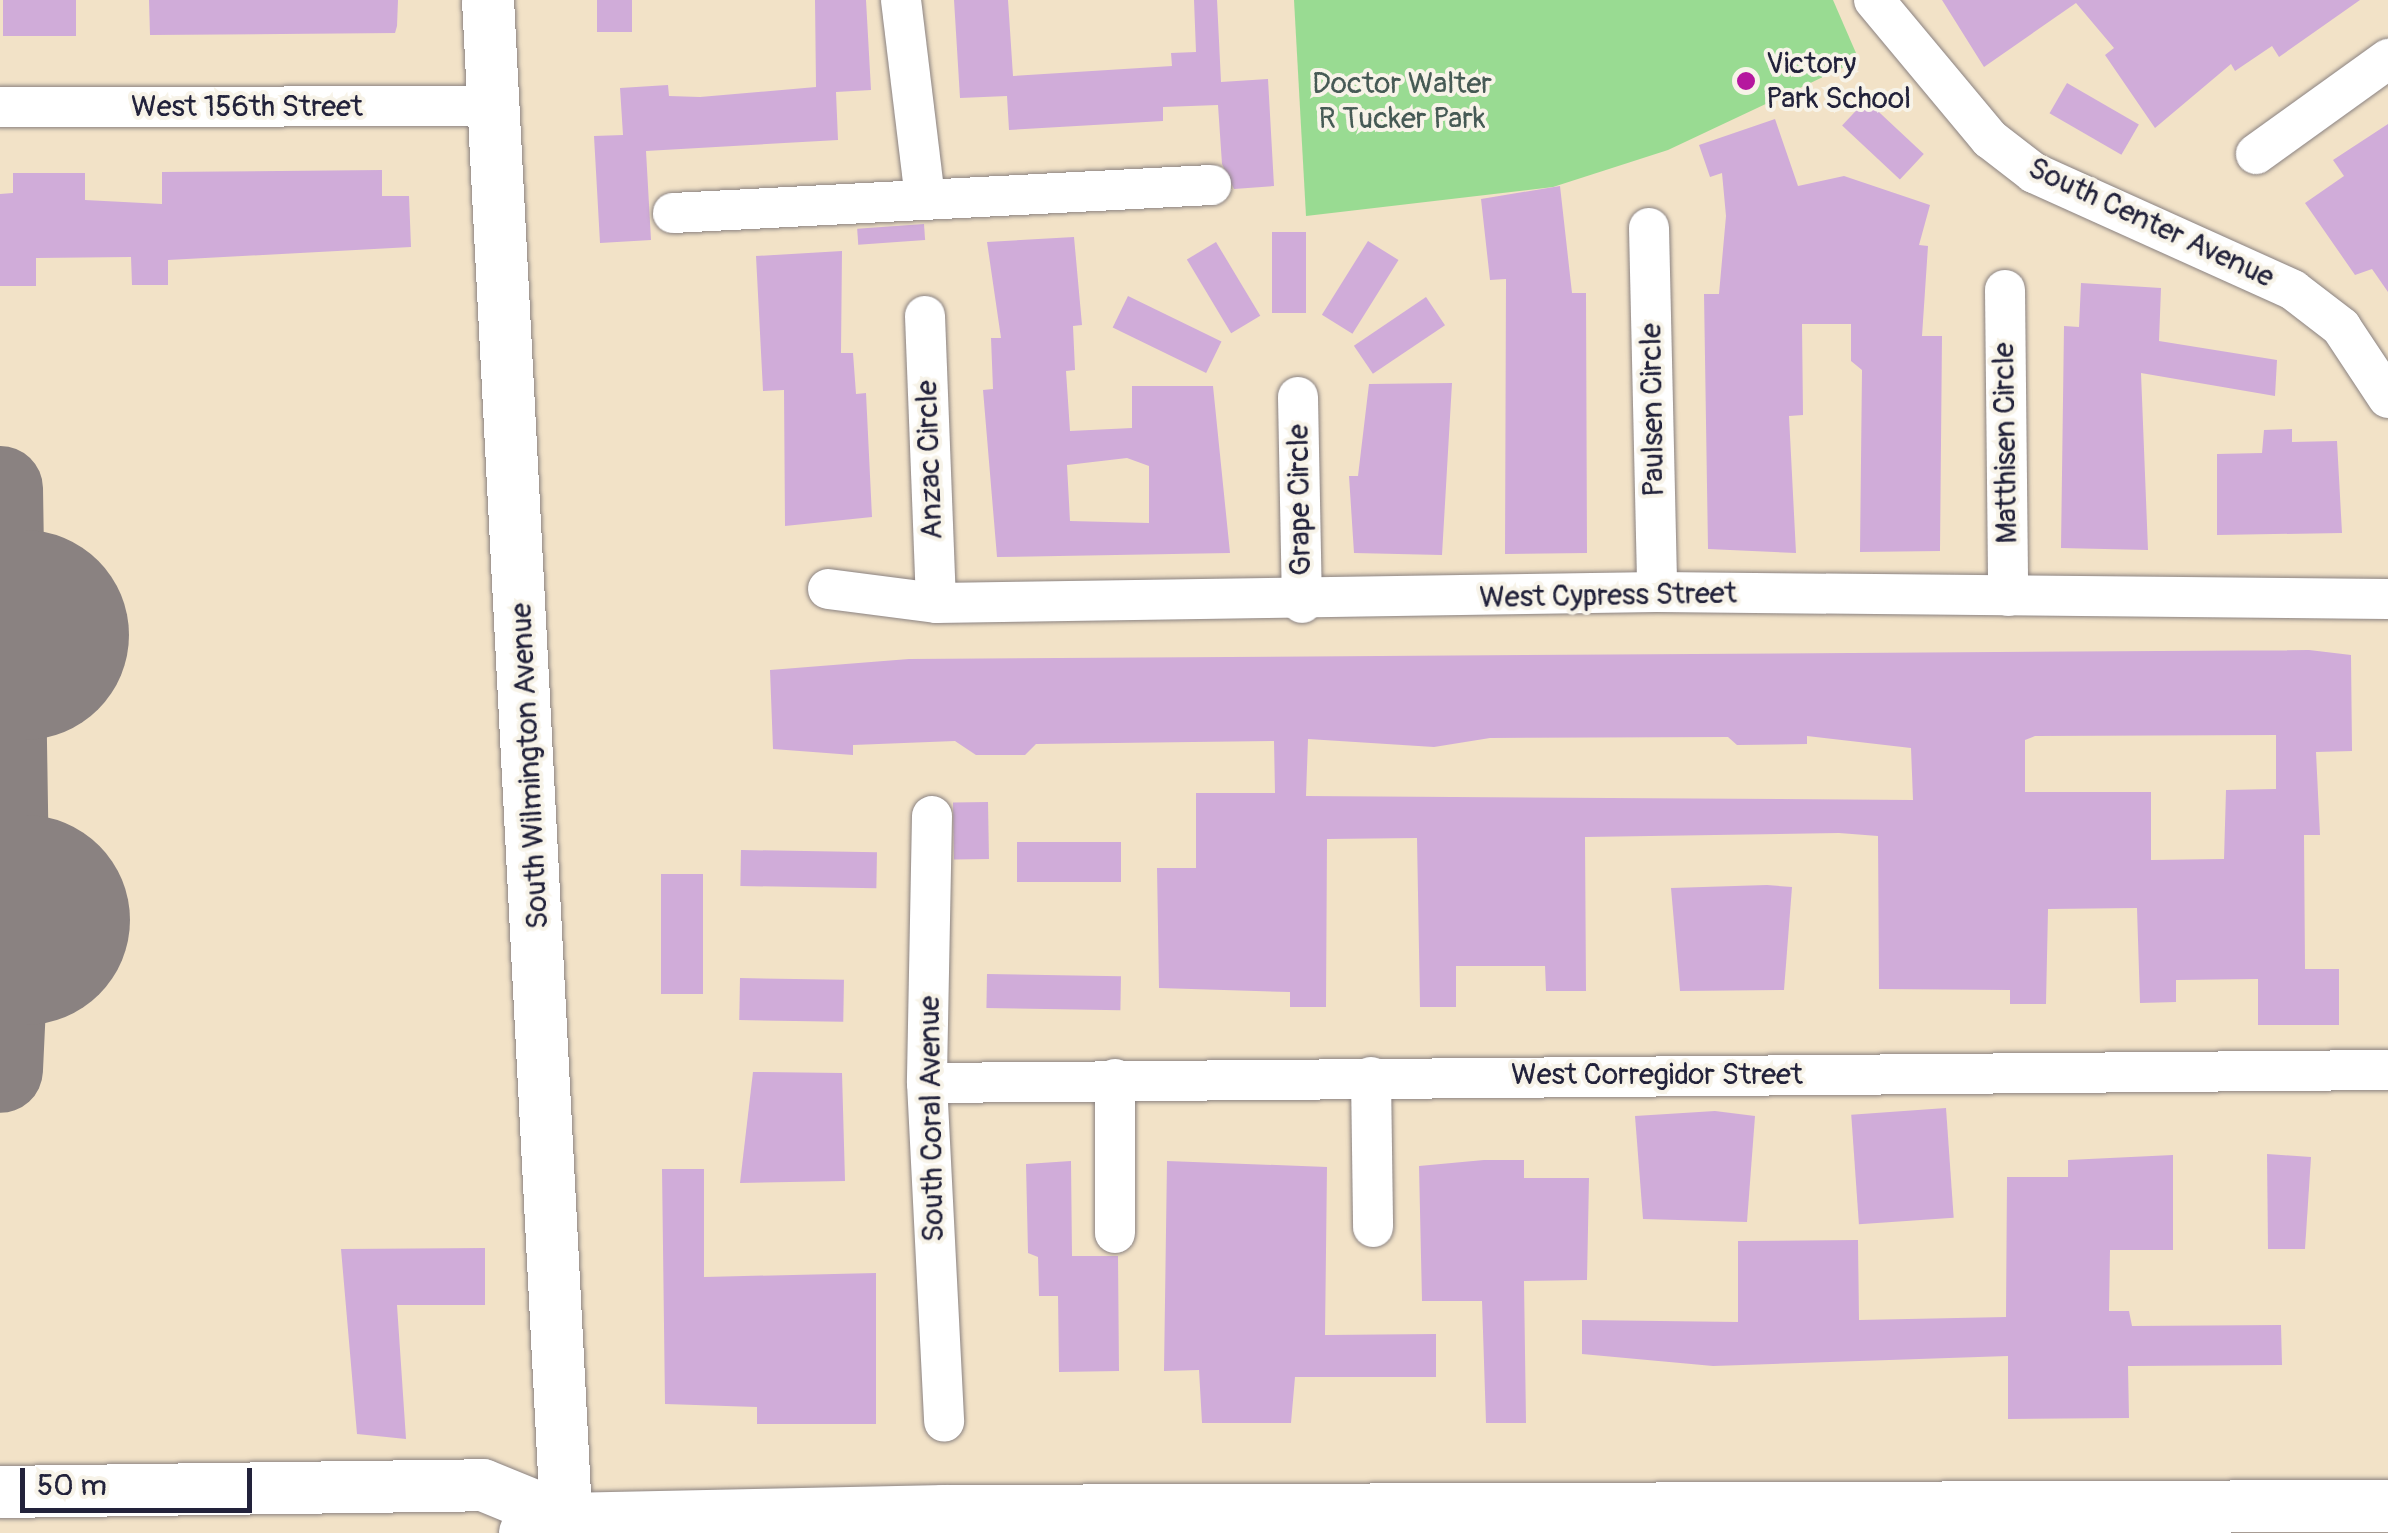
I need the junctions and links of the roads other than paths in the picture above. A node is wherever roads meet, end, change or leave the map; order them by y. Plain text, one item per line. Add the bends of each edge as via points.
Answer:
1 (488, 0) edge
2 (901, 0) edge
3 (1874, 0) edge
4 (2388, 59) edge
5 (494, 106) junction
6 (0, 107) edge
7 (2256, 154) dead end
8 (1211, 186) dead end
9 (924, 198) junction
10 (673, 213) dead end
11 (1650, 228) dead end
12 (2004, 290) dead end
13 (924, 316) dead end
14 (1298, 397) dead end
15 (2388, 398) edge
16 (828, 588) dead end
17 (1657, 592) junction
18 (2008, 596) junction
19 (2388, 599) edge
20 (936, 603) junction
21 (1302, 603) junction
22 (932, 816) dead end
23 (2388, 1070) edge
24 (1370, 1077) junction
25 (1115, 1079) junction
26 (927, 1083) junction
27 (1373, 1227) dead end
28 (1115, 1234) dead end
29 (944, 1422) dead end
30 (0, 1492) edge
31 (2388, 1506) edge
32 (553, 1528) edge

1 - 5 main road, South Wilmington Avenue
2 - 9 street
3 - 15 street, South Center Avenue via 1990,140 2034,172 2293,290 2341,327
4 - 7 street
5 - 6 street, West 156th Street
5 - 32 main road, South Wilmington Avenue
8 - 9 street
9 - 10 street
11 - 17 street, Paulsen Circle
12 - 18 street, Matthisen Circle
13 - 20 street, Anzac Circle
14 - 21 street, Grape Circle
16 - 20 street, West Cypress Street
17 - 18 street, West Cypress Street
17 - 21 street, West Cypress Street
18 - 19 street, West Cypress Street
20 - 21 street, West Cypress Street
22 - 26 street, South Coral Avenue
23 - 24 street, West Corregidor Street
24 - 25 street, West Corregidor Street
24 - 27 street
25 - 26 street, West Corregidor Street
25 - 28 street
26 - 29 street, South Coral Avenue
30 - 32 main road via 483,1484
31 - 32 main road

